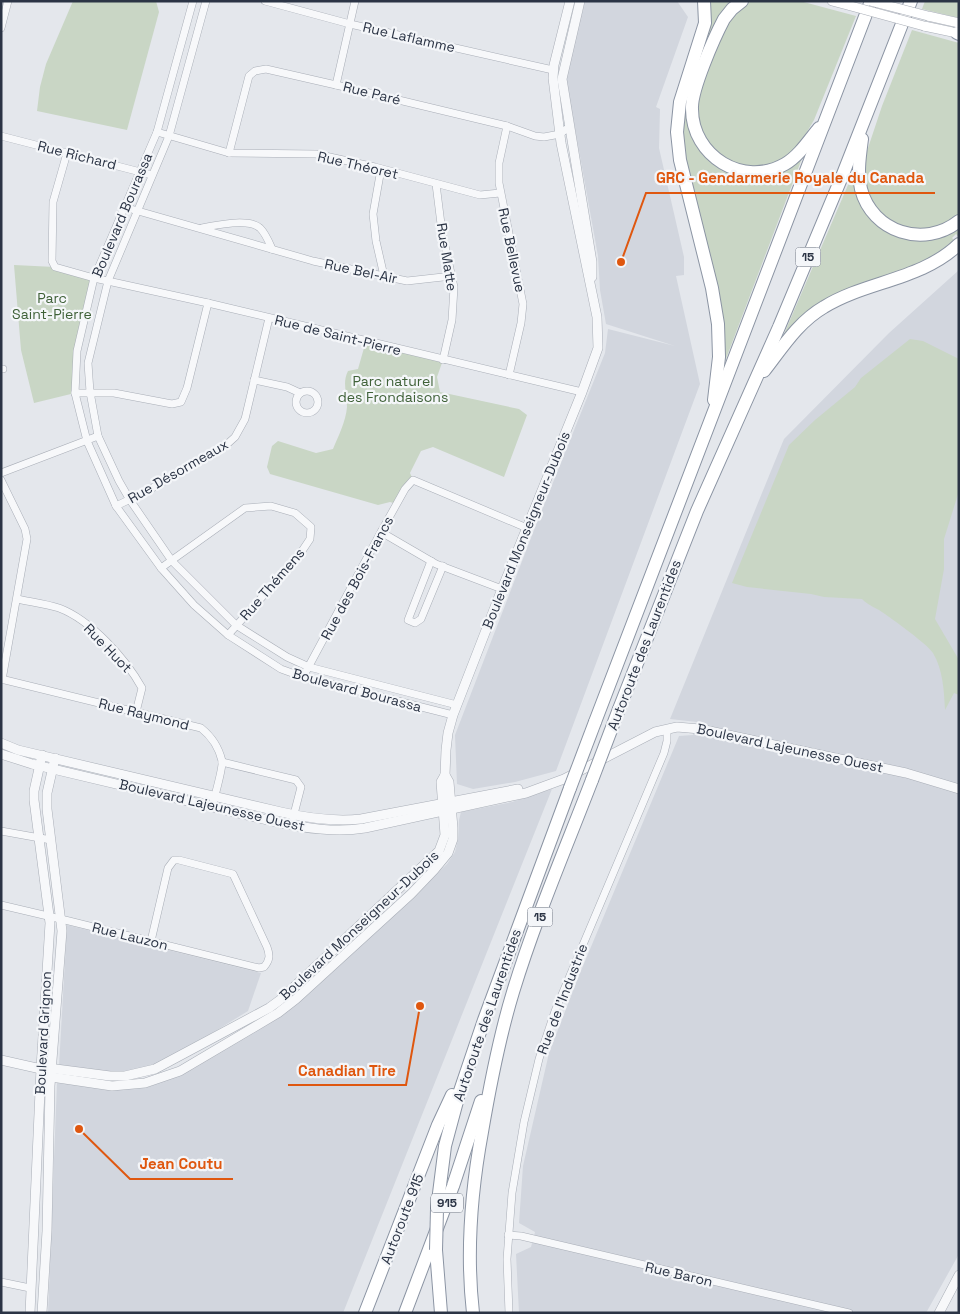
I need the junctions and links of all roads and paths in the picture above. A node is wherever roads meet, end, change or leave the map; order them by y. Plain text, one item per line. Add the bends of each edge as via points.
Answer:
1 (8, 1) edge
2 (192, 1) edge
3 (206, 1) edge
4 (265, 1) edge
5 (355, 1) edge
6 (570, 1) edge
7 (704, 1) edge
8 (742, 1) edge
9 (832, 1) edge
10 (871, 1) edge
11 (911, 1) edge
12 (580, 2) edge
13 (3, 17) edge
14 (350, 24) junction
15 (1, 28) edge
16 (958, 31) edge
17 (553, 70) junction
18 (336, 84) junction
19 (168, 93) junction
20 (180, 96) junction
21 (826, 120) junction
22 (863, 124) junction
23 (507, 126) junction
24 (569, 127) junction
25 (157, 132) junction
26 (560, 134) junction
27 (1, 136) edge
28 (169, 136) junction
29 (67, 153) junction
30 (229, 153) junction
31 (381, 169) junction
32 (140, 172) junction
33 (152, 175) junction
34 (436, 184) junction
35 (500, 192) junction
36 (124, 207) junction
37 (137, 210) junction
38 (959, 221) edge
39 (199, 228) junction
40 (959, 244) edge
41 (272, 249) junction
42 (384, 276) junction
43 (452, 276) junction
44 (94, 278) junction
45 (108, 281) junction
46 (592, 285) junction
47 (208, 303) junction
48 (269, 318) junction
49 (80, 339) junction
50 (92, 341) junction
51 (443, 360) junction
52 (509, 374) junction
53 (254, 380) junction
54 (750, 389) junction
55 (75, 392) junction
56 (90, 392) junction
57 (582, 392) junction
58 (300, 393) dead end
59 (711, 420) junction
60 (98, 436) junction
61 (87, 441) junction
62 (1, 473) edge
63 (1, 480) edge
64 (130, 500) junction
65 (116, 506) junction
66 (527, 528) junction
67 (381, 532) junction
68 (172, 560) junction
69 (432, 562) junction
70 (443, 566) junction
71 (161, 568) junction
72 (502, 589) junction
73 (17, 599) junction
74 (236, 625) junction
75 (228, 635) junction
76 (309, 667) junction
77 (304, 677) junction
78 (2, 680) edge
79 (457, 705) junction
80 (136, 712) junction
81 (453, 715) junction
82 (667, 729) junction
83 (1, 743) edge
84 (1, 754) edge
85 (42, 755) junction
86 (55, 758) junction
87 (222, 762) junction
88 (40, 766) junction
89 (52, 769) junction
90 (959, 789) edge
91 (214, 796) junction
92 (447, 806) junction
93 (212, 807) junction
94 (294, 815) junction
95 (291, 825) junction
96 (1, 831) edge
97 (38, 838) junction
98 (51, 840) junction
99 (1, 906) edge
100 (49, 916) junction
101 (62, 919) junction
102 (151, 941) junction
103 (472, 1055) junction
104 (496, 1056) junction
105 (1, 1060) edge
106 (41, 1069) junction
107 (52, 1072) junction
108 (508, 1235) junction
109 (959, 1275) edge
110 (1, 1282) edge
111 (30, 1288) junction
112 (30, 1313) edge
113 (42, 1313) edge
114 (365, 1313) edge
115 (405, 1313) edge
116 (441, 1313) edge
117 (473, 1313) edge
118 (509, 1313) edge
119 (849, 1313) edge
120 (939, 1313) edge

1 - 13 street
2 - 19 street, Boulevard Bourassa
3 - 20 street, Boulevard Bourassa
4 - 14 street, Rue Laflamme
5 - 14 street
6 - 12 street
6 - 17 street, Boulevard Monseigneur-Dubois
7 - 59 highway via 705,23 680,102 677,132 680,160 719,329
8 - 21 highway via 724,19 692,99 693,122 703,146 730,168 764,172 792,159
9 - 16 main road, bridge via 924,26
10 - 16 main road, bridge via 928,16
10 - 21 highway, Autoroute des Laurentides / 15
11 - 22 highway, Autoroute des Laurentides / 15
12 - 24 street, Boulevard Monseigneur-Dubois via 562,74
13 - 15 street
14 - 17 street, Rue Laflamme
14 - 18 street
17 - 26 street, Boulevard Monseigneur-Dubois
18 - 23 street, Rue Paré
18 - 30 street, Rue Paré via 266,70 256,71 249,76
19 - 20 street
19 - 25 street, Boulevard Bourassa
20 - 28 street, Boulevard Bourassa
21 - 59 highway, Autoroute des Laurentides / 15
22 - 38 highway via 860,184 875,215 891,228 910,235 936,233
22 - 54 highway, Autoroute des Laurentides / 15
23 - 26 street, Rue Paré via 544,137
23 - 35 street, Rue Bellevue via 498,163
24 - 26 street
24 - 46 street, Boulevard Monseigneur-Dubois via 592,262
25 - 28 street, Rue Théoret
25 - 32 street, Boulevard Bourassa
26 - 46 street, Boulevard Monseigneur-Dubois
27 - 29 street, Rue Richard
28 - 30 street, Rue Théoret
28 - 33 street, Boulevard Bourassa
29 - 32 street, Rue Richard
29 - 44 street, Rue de Saint-Pierre via 53,202 52,261 56,267
30 - 31 street, Rue Théoret via 316,154
31 - 34 street, Rue Théoret
31 - 42 street via 373,214
32 - 33 street, Rue Richard
32 - 36 street, Boulevard Bourassa
33 - 37 street, Boulevard Bourassa
34 - 35 street, Rue Théoret via 480,195
34 - 43 street, Rue Matte
35 - 52 street, Rue Bellevue via 524,304
36 - 37 street, Rue Bel-Air
36 - 44 street, Boulevard Bourassa
37 - 39 street, Rue Bel-Air
37 - 45 street, Boulevard Bourassa
39 - 41 street, Rue Bel-Air
39 - 41 street, Rue Bel-Air via 251,224 260,228
40 - 54 highway via 927,266 850,294 820,309 794,332
41 - 42 street, Rue Bel-Air
42 - 43 street, Rue Bel-Air via 407,281
43 - 51 street, Rue Matte via 452,320
44 - 45 street, Rue de Saint-Pierre
44 - 49 street, Boulevard Bourassa
45 - 47 street, Rue de Saint-Pierre
45 - 50 street, Boulevard Bourassa
46 - 57 street, Boulevard Monseigneur-Dubois via 598,340 596,356
47 - 48 street, Rue de Saint-Pierre
47 - 56 street via 181,402 172,404
48 - 51 street, Rue de Saint-Pierre
48 - 53 street, Rue Désormeaux
49 - 50 street
49 - 55 street, Boulevard Bourassa
50 - 56 street, Boulevard Bourassa via 88,363
51 - 52 street, Rue de Saint-Pierre
52 - 57 street, Rue de Saint-Pierre
53 - 58 street
53 - 64 street, Rue Désormeaux via 245,419 235,437 225,446
54 - 104 highway, Autoroute des Laurentides / 15, bridge via 685,540 619,709 526,954
55 - 56 street
55 - 61 street, Boulevard Bourassa
56 - 60 street, Boulevard Bourassa
57 - 66 street, Boulevard Monseigneur-Dubois
59 - 103 highway, Autoroute des Laurentides / 15, bridge via 594,722
60 - 61 street
60 - 64 street, Boulevard Bourassa
61 - 62 street
61 - 65 street, Boulevard Bourassa
63 - 73 street via 27,539
64 - 65 street, Rue Désormeaux
64 - 68 street, Boulevard Bourassa
65 - 71 street, Boulevard Bourassa
66 - 67 street, Rue des Bois-Francs via 412,480
66 - 72 street, Boulevard Monseigneur-Dubois
67 - 69 street
67 - 76 street, Rue des Bois-Francs
68 - 71 street, Rue Thémens
68 - 74 street, Boulevard Bourassa
68 - 74 street, Rue Thémens via 245,508 271,506 295,513 312,527 310,539 298,557
69 - 70 street
69 - 70 street via 408,620 415,623 421,619
70 - 72 street
71 - 75 street, Boulevard Bourassa via 194,605
72 - 79 street, Boulevard Monseigneur-Dubois
73 - 78 street
73 - 80 street, Rue Huot via 59,608 84,622 117,653 142,688
74 - 75 street, Rue Thémens
74 - 76 street, Boulevard Bourassa via 286,658
75 - 77 street, Boulevard Bourassa via 281,669
76 - 77 street, Rue des Bois-Francs
76 - 79 street, Boulevard Bourassa
77 - 81 street, Boulevard Bourassa
78 - 80 street, Rue Raymond
79 - 81 street, Boulevard Monseigneur-Dubois
80 - 87 street, Rue Raymond via 202,728 209,734
81 - 92 street, Boulevard Monseigneur-Dubois via 448,733 446,775 441,782
82 - 90 street, Boulevard Lajeunesse Ouest via 700,729 906,773
82 - 92 street, Boulevard Lajeunesse Ouest via 564,779 541,787
82 - 108 street, Rue de l'Industrie via 664,753 545,1036 520,1145
83 - 85 street, Boulevard Lajeunesse Ouest
84 - 88 street, Boulevard Lajeunesse Ouest
85 - 86 street, Boulevard Lajeunesse Ouest
85 - 88 street, Boulevard Grignon
86 - 89 street, Boulevard Grignon
86 - 91 street, Boulevard Lajeunesse Ouest
87 - 91 street
87 - 94 street via 296,780 301,787
88 - 89 street, Boulevard Lajeunesse Ouest
88 - 97 street, Boulevard Grignon via 34,800
89 - 93 street, Boulevard Lajeunesse Ouest
89 - 98 street, Boulevard Grignon via 47,801
91 - 93 street
91 - 94 street, Boulevard Lajeunesse Ouest
92 - 94 street, Boulevard Lajeunesse Ouest via 349,820
92 - 95 street, Boulevard Lajeunesse Ouest via 354,830
92 - 107 street, Boulevard Monseigneur-Dubois via 443,844 433,858 269,1008 155,1069 126,1076
93 - 95 street, Boulevard Lajeunesse Ouest
94 - 95 street
96 - 97 street
97 - 98 street
97 - 100 street, Boulevard Grignon
98 - 101 street, Boulevard Grignon
99 - 100 street, Rue Lauzon
100 - 101 street, Rue Lauzon
100 - 106 street, Boulevard Grignon
101 - 102 street, Rue Lauzon
101 - 107 street, Boulevard Grignon
102 - 102 street, Rue Lauzon via 168,868 174,860 233,874 270,954 267,964 259,968
103 - 114 highway, Autoroute 915 / 915 via 438,1125
103 - 116 highway, Autoroute des Laurentides / 15, bridge via 449,1126 442,1164 436,1250
104 - 115 highway, 915 via 453,1186
104 - 117 highway, Autoroute des Laurentides / 15 via 477,1158 471,1214
105 - 106 street, Boulevard Monseigneur-Dubois
106 - 107 street, Boulevard Monseigneur-Dubois
106 - 111 street, Boulevard Grignon
107 - 113 street, Boulevard Grignon
108 - 118 street, Rue de l'Industrie
108 - 119 street, Rue Baron
109 - 120 street
110 - 111 street
111 - 112 street, Boulevard Grignon

